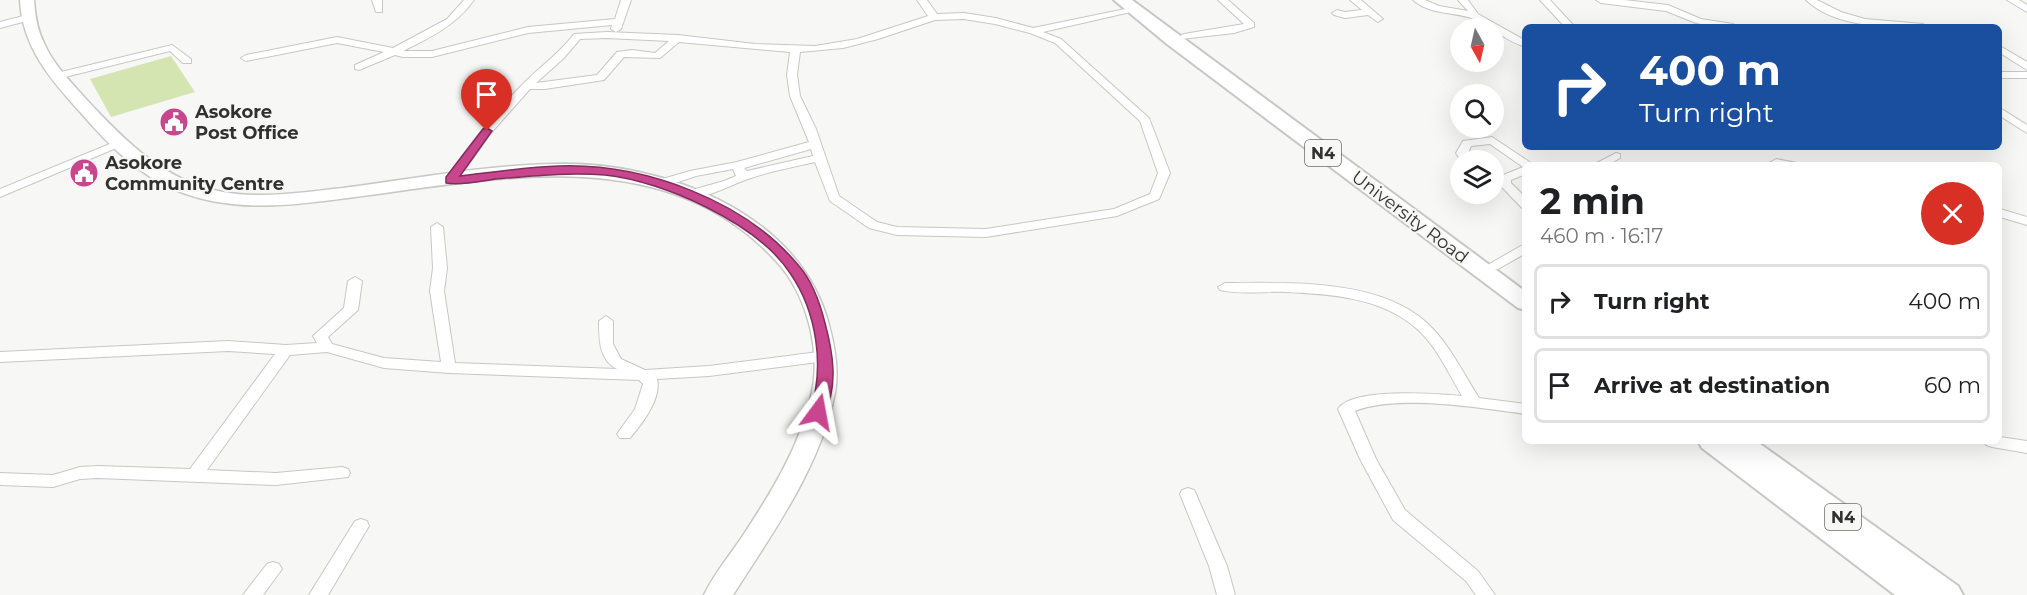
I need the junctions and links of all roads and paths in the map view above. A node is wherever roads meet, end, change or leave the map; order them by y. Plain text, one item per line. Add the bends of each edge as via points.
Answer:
1 (464, 0) edge
2 (626, 0) edge
3 (922, 0) edge
4 (1223, 0) edge
5 (1355, 0) edge
6 (1418, 0) edge
7 (1463, 0) edge
8 (1545, 0) edge
9 (1601, 0) edge
10 (1682, 0) edge
11 (1811, 0) edge
12 (2012, 0) edge
13 (1130, 3) edge
14 (1668, 8) junction
15 (27, 9) edge
16 (2027, 9) edge
17 (1337, 13) dead end
18 (1473, 15) junction
19 (934, 17) junction
20 (618, 22) junction
21 (582, 23) junction
22 (1567, 24) edge
23 (1716, 24) edge
24 (1888, 24) edge
25 (0, 25) edge
26 (1033, 31) junction
27 (615, 33) junction
28 (577, 36) junction
29 (1184, 37) junction
30 (678, 38) junction
31 (1522, 43) edge
32 (796, 48) junction
33 (394, 51) junction
34 (2002, 51) edge
35 (246, 58) dead end
36 (187, 61) dead end
37 (1209, 63) junction
38 (359, 67) dead end
39 (2027, 67) edge
40 (2002, 75) edge
41 (2027, 75) edge
42 (57, 76) junction
43 (527, 86) junction
44 (2002, 112) edge
45 (2027, 130) edge
46 (117, 144) junction
47 (814, 144) junction
48 (1464, 150) edge
49 (1616, 156) dead end
50 (819, 158) junction
51 (1524, 162) edge
52 (1605, 162) edge
53 (738, 165) junction
54 (712, 170) junction
55 (1522, 172) edge
56 (747, 175) junction
57 (451, 180) junction
58 (728, 184) junction
59 (1504, 189) edge
60 (678, 190) junction
61 (0, 193) edge
62 (1513, 195) junction
63 (1522, 202) edge
64 (708, 204) junction
65 (2002, 214) edge
66 (2027, 221) edge
67 (437, 227) dead end
68 (1522, 249) edge
69 (1493, 266) junction
70 (355, 281) dead end
71 (1522, 284) edge
72 (1226, 287) dead end
73 (1522, 300) edge
74 (606, 321) dead end
75 (327, 346) junction
76 (286, 350) junction
77 (826, 356) junction
78 (0, 357) edge
79 (449, 368) junction
80 (643, 375) junction
81 (1473, 401) junction
82 (1522, 409) edge
83 (626, 434) dead end
84 (2002, 443) edge
85 (1715, 444) edge
86 (1741, 444) edge
87 (2027, 447) edge
88 (342, 473) dead end
89 (195, 475) junction
90 (0, 479) edge
91 (1188, 494) dead end
92 (361, 526) dead end
93 (273, 569) dead end
94 (252, 595) edge
95 (318, 595) edge
96 (718, 595) edge
97 (1226, 595) edge
98 (1486, 595) edge
99 (1917, 595) edge
100 (1948, 595) edge

1 - 33 street via 465,9 454,18
2 - 20 street
3 - 19 street
4 - 29 street via 1251,24
5 - 17 street via 1374,16
6 - 18 street via 1446,12
7 - 18 street
8 - 22 street
9 - 14 street
10 - 14 street
11 - 24 street via 1839,16
12 - 16 street
13 - 26 street
13 - 29 highway, University Road / N4
13 - 37 highway, University Road / N4
14 - 23 street
15 - 25 street
15 - 42 main road via 35,47
18 - 31 street
19 - 26 street via 964,16
19 - 32 street via 833,47
20 - 21 street
20 - 27 street
21 - 28 street
21 - 33 street via 528,30 432,54
26 - 50 street via 1058,41 1145,120 1164,173 1155,196 1117,212 986,233 897,231 873,225 834,198
27 - 28 street
27 - 30 street
28 - 43 street via 568,50
29 - 37 highway, University Road / N4
30 - 32 street
30 - 43 street via 663,56 656,58 621,54 600,78
32 - 47 street via 792,75 795,96
33 - 35 street via 337,40
33 - 38 street
34 - 39 street
36 - 42 street via 169,48
37 - 69 highway, University Road / N4 via 1426,213
37 - 73 highway, University Road / N4
40 - 41 street
42 - 46 main road
43 - 57 street via 473,146
44 - 45 street
46 - 57 main road via 160,178 203,193 242,200 305,198
46 - 61 street
47 - 50 street
47 - 53 street
48 - 51 street via 1467,143 1492,140
49 - 52 street
50 - 56 street
53 - 54 street
53 - 56 street via 740,173
54 - 58 street via 714,178
54 - 60 street
54 - 60 street via 694,173
55 - 62 street via 1505,178
56 - 58 street
57 - 60 main road via 582,170
58 - 60 street
58 - 64 street
59 - 62 street
60 - 64 main road
62 - 63 street
64 - 77 main road via 737,219 795,268 812,298
65 - 66 street
67 - 79 street via 437,291
68 - 69 street
69 - 71 highway, University Road / N4
70 - 75 street via 351,310 320,336
72 - 81 street via 1344,292 1402,310 1423,327
74 - 80 street via 606,344 615,362
75 - 76 street
75 - 79 street via 384,363
76 - 78 street via 228,346
76 - 89 street
77 - 80 street
77 - 96 main road via 824,394 806,447
79 - 80 street
80 - 83 street via 651,382 650,392
81 - 82 street
81 - 98 street via 1363,401 1346,409 1399,515 1472,576
84 - 87 street
85 - 99 highway, N4
86 - 100 highway, N4
88 - 89 street via 276,479
89 - 90 street via 98,472 53,481
91 - 97 street
92 - 95 street
93 - 94 street

